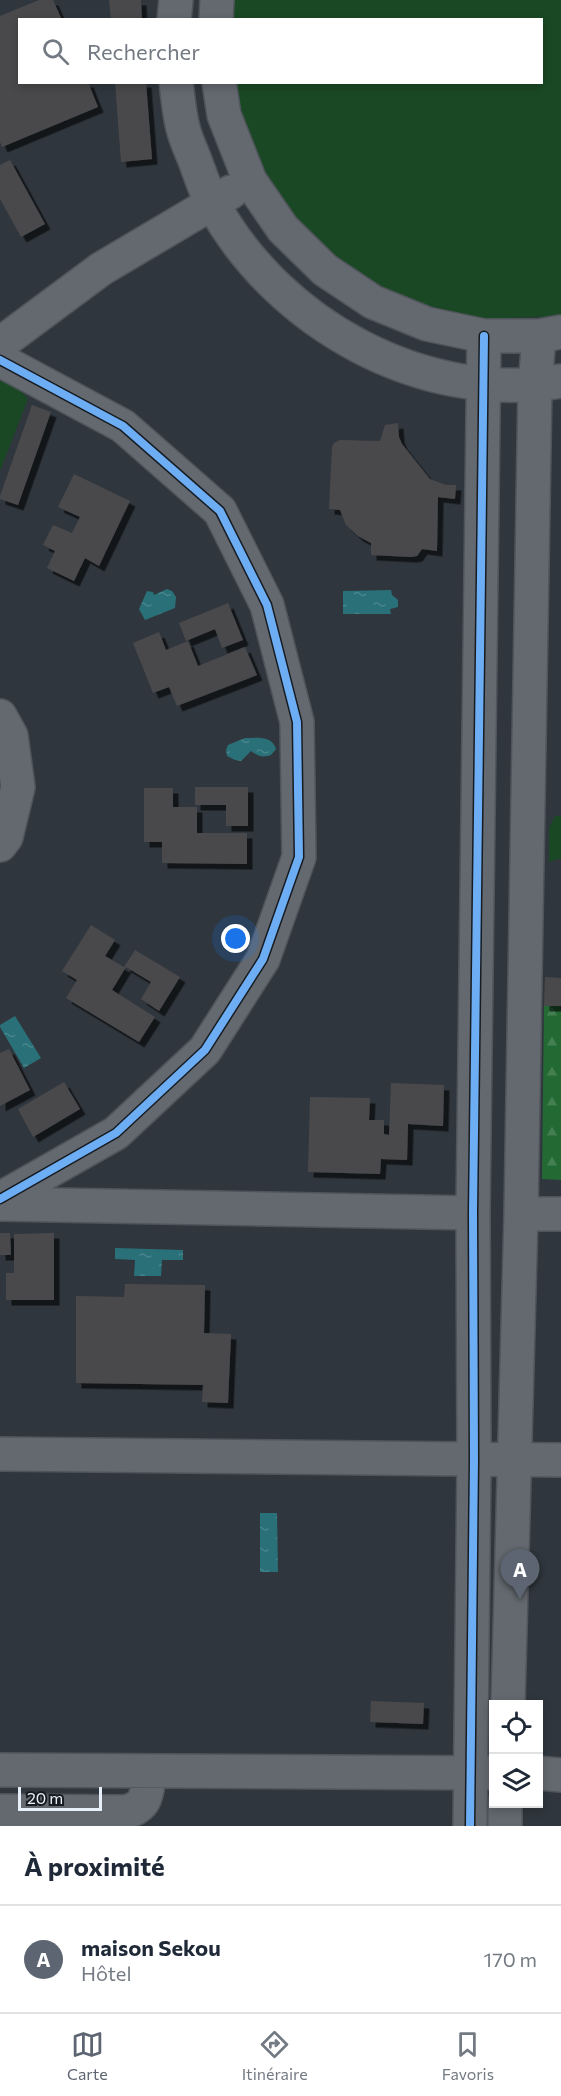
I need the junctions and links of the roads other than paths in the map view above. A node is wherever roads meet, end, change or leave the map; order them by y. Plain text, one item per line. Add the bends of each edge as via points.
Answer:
1 (176, 0) edge
2 (217, 0) edge
3 (174, 18) edge
4 (216, 18) edge
5 (176, 84) edge
6 (219, 84) edge
7 (250, 181) junction
8 (212, 204) junction
9 (550, 334) edge
10 (484, 336) junction
11 (0, 344) edge
12 (0, 360) edge
13 (548, 384) edge
14 (484, 385) junction
15 (0, 716) edge
16 (0, 845) edge
17 (0, 1199) edge
18 (0, 1204) edge
19 (473, 1213) junction
20 (521, 1214) junction
21 (561, 1214) edge
22 (0, 1454) edge
23 (515, 1459) junction
24 (474, 1460) junction
25 (561, 1460) edge
26 (508, 1700) edge
27 (0, 1770) edge
28 (150, 1771) junction
29 (482, 1772) edge
30 (543, 1773) edge
31 (561, 1775) edge
32 (505, 1808) edge
33 (0, 1812) edge
34 (470, 1826) edge
35 (505, 1826) edge

1 - 3 street
2 - 4 street
5 - 8 street via 183,129
6 - 7 street via 224,115
7 - 8 street
7 - 10 street via 283,229 325,270 373,302 427,324
8 - 11 street via 101,269
8 - 14 street via 250,260 298,308 355,345 418,371
9 - 10 street
9 - 13 street
10 - 14 street
12 - 17 street via 123,426 220,511 267,605 297,722 299,857 263,959 205,1050 116,1133
13 - 14 street
13 - 20 street
14 - 19 street
15 - 16 street via 11,736 18,787 6,837
18 - 19 street
19 - 24 street
20 - 21 street
20 - 23 street
22 - 24 street
23 - 24 street
23 - 25 street
23 - 26 street
24 - 29 street
27 - 28 street
28 - 29 street
28 - 33 street via 144,1801 139,1808 126,1812
29 - 34 street
30 - 31 street
32 - 35 street

